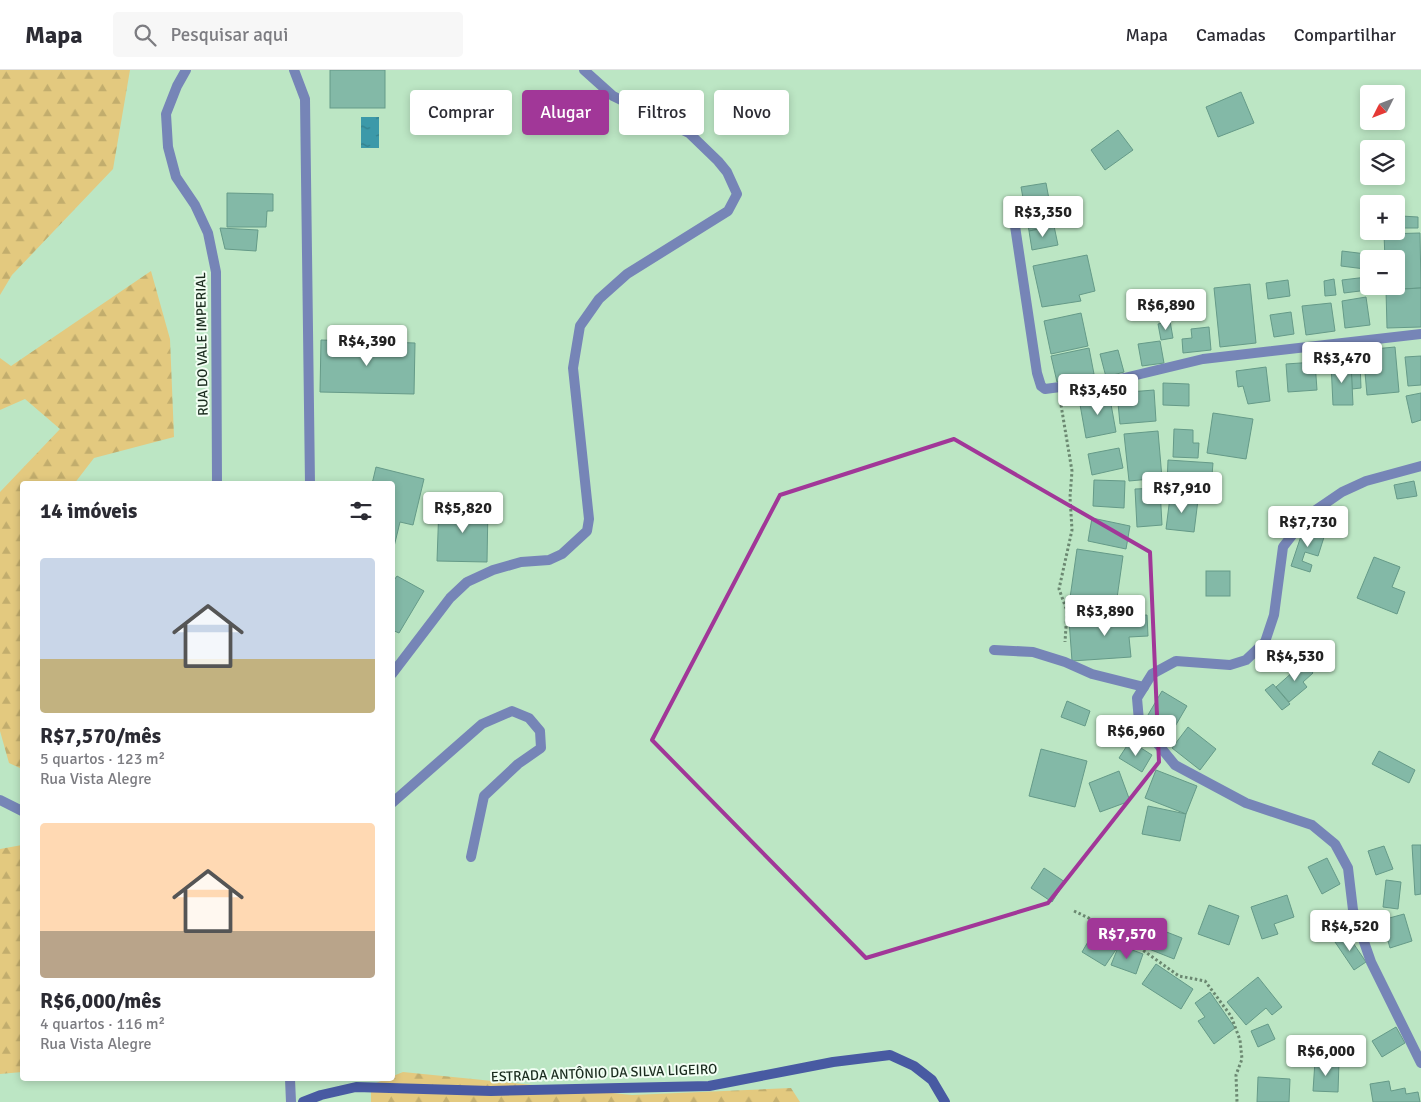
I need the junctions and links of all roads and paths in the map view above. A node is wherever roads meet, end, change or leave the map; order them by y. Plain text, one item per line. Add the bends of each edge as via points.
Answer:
1 (186, 70) edge
2 (294, 70) edge
3 (584, 70) edge
4 (1014, 226) dead end
5 (1421, 334) edge
6 (1062, 387) junction
7 (1421, 466) edge
8 (217, 481) edge
9 (310, 481) edge
10 (994, 650) dead end
11 (1065, 662) junction
12 (395, 670) edge
13 (1144, 687) junction
14 (0, 800) edge
15 (395, 800) edge
16 (20, 810) edge
17 (471, 857) dead end
18 (1074, 911) dead end
19 (1421, 1062) edge
20 (290, 1081) edge
21 (291, 1102) edge
22 (303, 1102) edge
23 (945, 1102) edge
24 (1237, 1102) edge

1 - 8 street, RUA DO VALE IMPERIAL via 166,114 168,147 176,177 196,204 208,233 216,272
2 - 9 street via 305,100
3 - 12 street via 613,96 689,133 727,172 737,194 735,201 728,211 627,274 599,299 580,326 573,368 589,519 587,531 572,547 549,560 521,562 467,582 450,598
4 - 6 street via 1039,380 1045,389
5 - 6 street via 1203,358 1120,380
6 - 11 path via 1061,409 1072,471 1072,530 1059,589 1068,611
7 - 13 street via 1366,481 1342,492 1307,516 1283,547 1274,615 1265,642 1246,660 1230,665 1176,660 1152,674
10 - 11 street via 1033,652
11 - 13 street via 1092,674
13 - 19 street via 1137,698 1139,721 1175,765 1246,803 1312,826 1334,844 1348,868 1353,910 1371,962
14 - 16 street
15 - 17 street via 482,724 512,711 529,718 540,730 541,748 518,764 484,796
18 - 24 path via 1116,931 1179,976 1205,981 1231,1016 1240,1040 1242,1059 1236,1075
20 - 21 street
22 - 23 street, ESTRADA ANTÔNIO DA SILVA LIGEIRO via 356,1087 490,1091 709,1086 833,1062 890,1055 914,1066 932,1080

